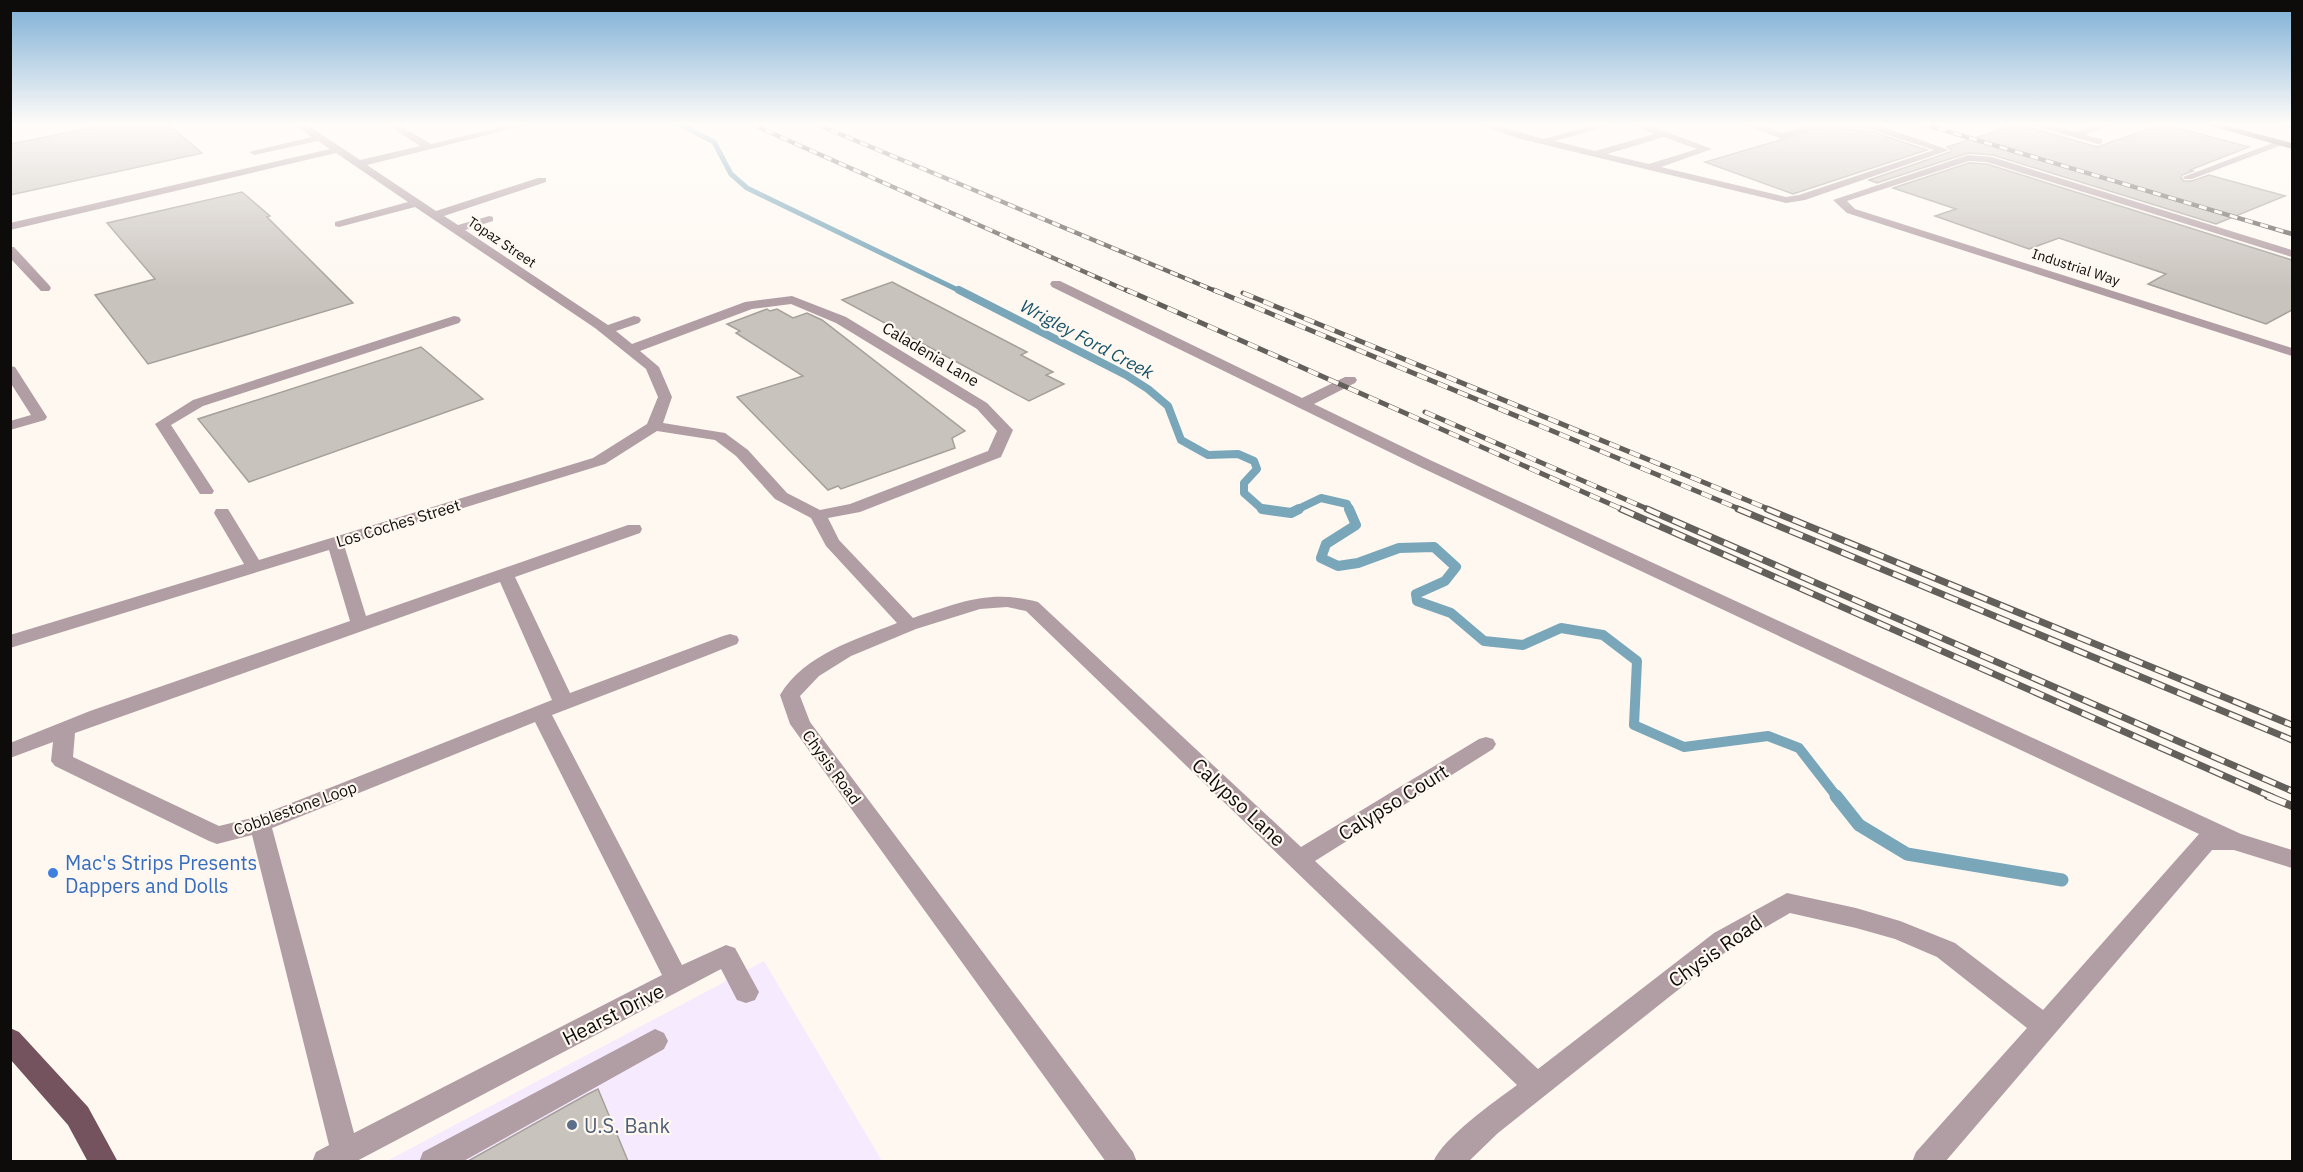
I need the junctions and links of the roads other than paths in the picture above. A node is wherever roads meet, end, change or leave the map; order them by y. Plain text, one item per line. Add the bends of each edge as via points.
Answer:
1 (214, 179) edge
2 (380, 179) edge
3 (1696, 179) edge
4 (1859, 179) edge
5 (1904, 179) edge
6 (2051, 179) edge
7 (542, 180) dead end
8 (416, 203) junction
9 (434, 215) junction
10 (489, 219) dead end
11 (339, 224) dead end
12 (10, 226) edge
13 (456, 229) junction
14 (10, 250) edge
15 (2292, 254) edge
16 (1056, 284) dead end
17 (45, 288) dead end
18 (454, 320) dead end
19 (633, 320) dead end
20 (603, 328) junction
21 (630, 350) junction
22 (2292, 352) edge
23 (10, 370) edge
24 (1350, 380) dead end
25 (1302, 404) junction
26 (10, 426) edge
27 (654, 426) junction
28 (206, 491) dead end
29 (222, 513) dead end
30 (818, 515) junction
31 (633, 529) dead end
32 (335, 542) junction
33 (255, 567) junction
34 (505, 574) junction
35 (360, 625) junction
36 (909, 625) junction
37 (730, 640) dead end
38 (10, 642) edge
39 (564, 703) junction
40 (540, 712) junction
41 (65, 729) junction
42 (1486, 744) dead end
43 (10, 752) edge
44 (260, 825) junction
45 (2234, 842) junction
46 (1300, 859) junction
47 (2292, 859) edge
48 (677, 980) junction
49 (746, 992) dead end
50 (2044, 1026) junction
51 (10, 1040) edge
52 (655, 1041) dead end
53 (1537, 1086) junction
54 (335, 1157) edge
55 (104, 1161) edge
56 (433, 1161) edge
57 (1123, 1161) edge
58 (1447, 1161) edge
59 (1926, 1161) edge

1 - 12 street
2 - 8 street, Topaz Street
3 - 4 street via 1786,200
5 - 22 street, Industrial Way via 1839,200 1851,211
6 - 15 street, Industrial Way
7 - 9 street
8 - 9 street, Topaz Street
8 - 11 street
9 - 13 street, Topaz Street
10 - 13 street
13 - 20 street, Topaz Street
14 - 17 street
16 - 25 street
18 - 28 street via 198,403 163,424
19 - 20 street
20 - 21 street
21 - 27 street via 652,367 665,398
21 - 30 street, Caladenia Lane via 750,304 792,300 841,320 922,369 982,406 1005,430 996,454 854,508
23 - 26 street via 40,417
24 - 25 street
25 - 45 street
27 - 30 street via 720,436 742,453 781,496
27 - 32 street, Los Coches Street via 599,461
29 - 33 street
30 - 36 street via 832,542
31 - 34 street
32 - 33 street, Los Coches Street
32 - 35 street
33 - 38 street, Los Coches Street
34 - 35 street
34 - 39 street
35 - 41 street
36 - 46 street, Calypso Lane via 978,603 1007,601 1032,606
36 - 57 street, Chysis Road via 844,652 812,671 790,695 800,724
37 - 39 street, Cobblestone Loop
39 - 40 street, Cobblestone Loop
40 - 44 street, Cobblestone Loop
40 - 48 street, Hearst Drive
41 - 43 street
41 - 44 street, Cobblestone Loop via 62,761 217,835
42 - 46 street, Calypso Court
44 - 54 street, Hearst Drive
45 - 47 street
45 - 50 street via 2206,841
46 - 53 street, Calypso Lane
48 - 49 street via 726,955
48 - 54 street, Hearst Drive
50 - 53 street, Chysis Road via 1946,950 1900,931 1787,903 1723,940
50 - 59 street
51 - 55 main road via 78,1116
52 - 56 street
53 - 58 street, Chysis Road

